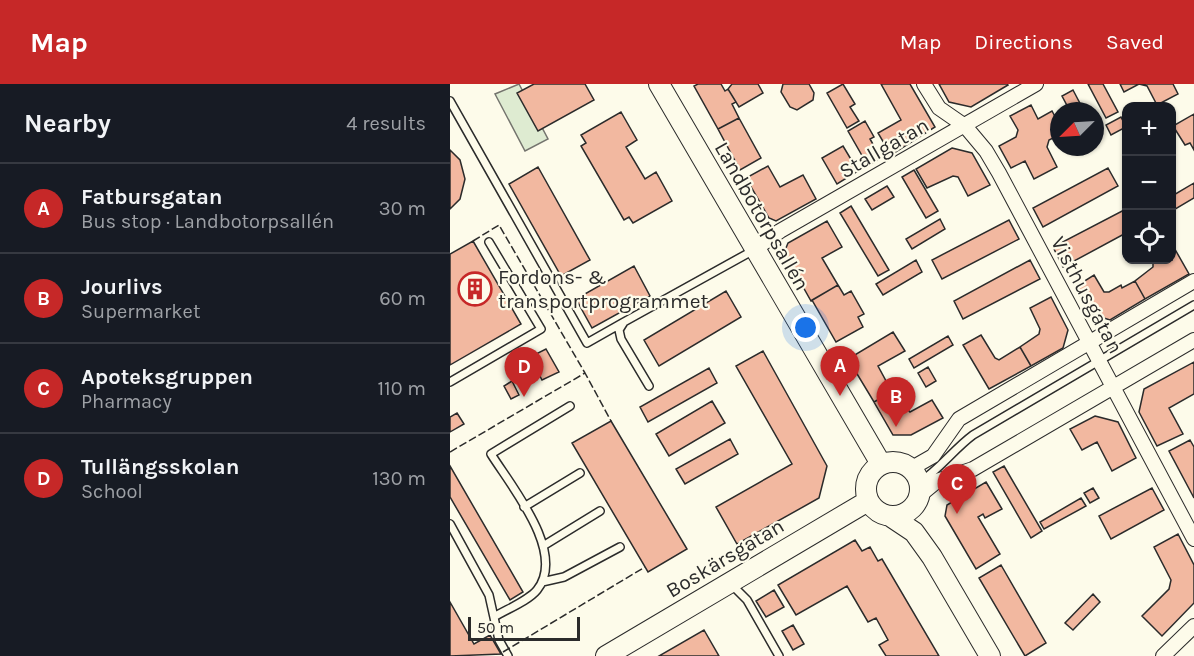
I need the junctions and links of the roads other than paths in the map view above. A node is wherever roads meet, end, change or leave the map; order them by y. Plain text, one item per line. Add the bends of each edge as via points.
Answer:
1 (658, 84) edge
2 (924, 84) edge
3 (1036, 84) edge
4 (450, 101) edge
5 (965, 126) junction
6 (489, 242) dead end
7 (754, 250) junction
8 (1194, 281) edge
9 (1194, 305) edge
10 (624, 322) junction
11 (1194, 340) edge
12 (1088, 343) junction
13 (1098, 361) junction
14 (450, 382) edge
15 (649, 386) dead end
16 (1112, 387) junction
17 (570, 406) dead end
18 (942, 454) junction
19 (881, 464) junction
20 (580, 472) dead end
21 (917, 487) junction
22 (868, 501) junction
23 (524, 507) junction
24 (600, 512) dead end
25 (890, 516) junction
26 (450, 524) edge
27 (1194, 539) edge
28 (543, 546) junction
29 (620, 547) dead end
30 (942, 574) junction
31 (543, 582) junction
32 (731, 583) junction
33 (494, 617) junction
34 (1194, 626) edge
35 (508, 656) edge
36 (606, 656) edge
37 (779, 656) edge
38 (990, 656) edge
39 (1163, 656) edge

1 - 7 street, Landbotorpsallén
2 - 5 street, Visthusgatan via 939,108
3 - 5 street, Stallgatan
4 - 10 lane via 587,343
5 - 7 street, Stallgatan via 780,231
5 - 12 street, Visthusgatan via 999,173
6 - 14 lane via 541,329
7 - 10 lane
7 - 19 street, Landbotorpsallén
8 - 12 street
9 - 13 lane
10 - 15 lane via 619,330 621,339
11 - 16 street
12 - 13 street, Visthusgatan
12 - 18 street via 958,419
13 - 16 street, Visthusgatan
13 - 18 lane
16 - 21 street via 973,469
16 - 27 street, Visthusgatan
17 - 23 lane via 491,454
18 - 21 street
19 - 21 street via 891,461
19 - 22 street via 867,480
20 - 23 lane
21 - 25 street via 906,513
21 - 30 street
22 - 25 street
22 - 32 street, Boskärsgatan
23 - 28 lane
24 - 28 lane
25 - 30 street via 914,532
26 - 33 lane via 481,577
28 - 31 lane
29 - 31 lane via 564,578
30 - 38 street
31 - 33 lane via 535,592
32 - 36 street, Boskärsgatan
32 - 37 lane via 747,600
33 - 35 lane
34 - 39 street

